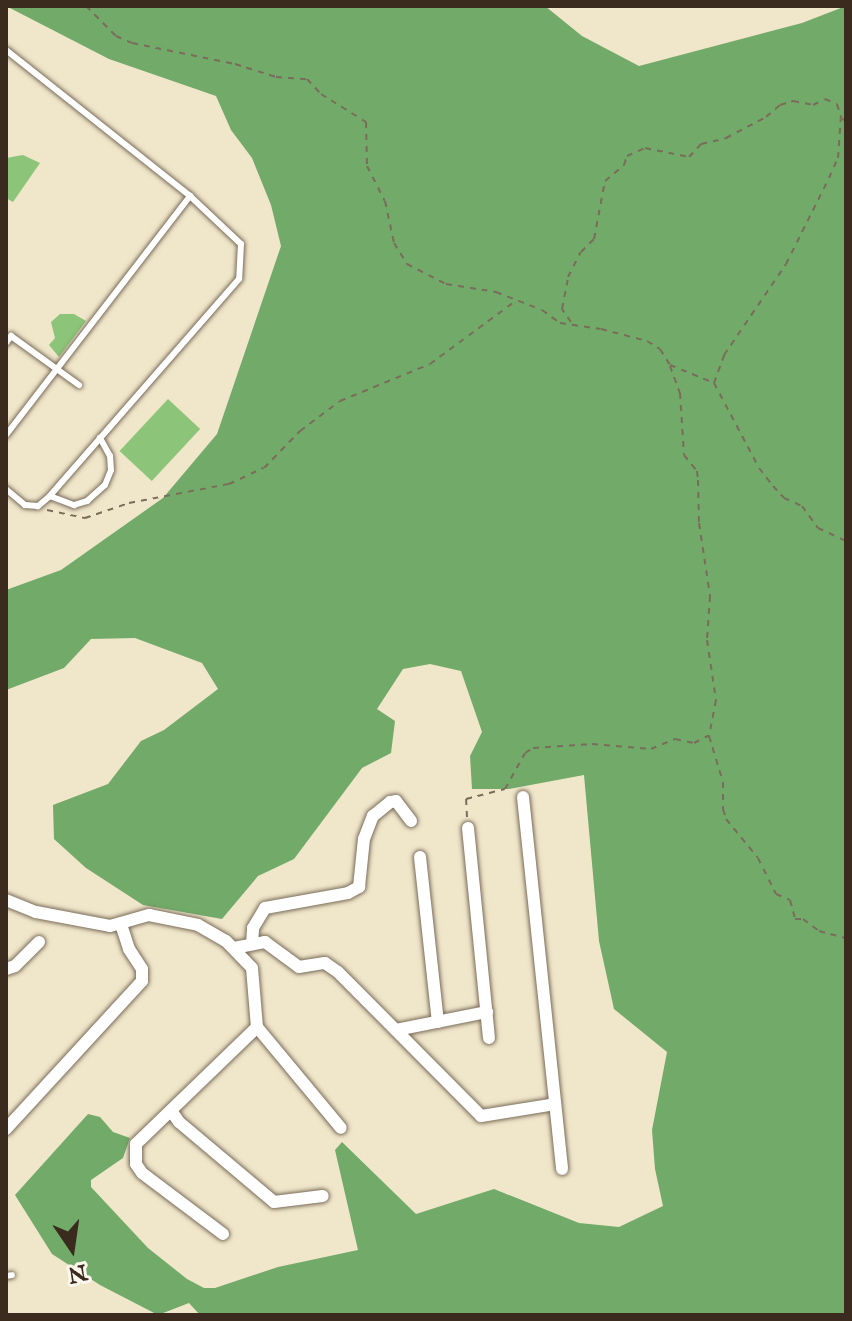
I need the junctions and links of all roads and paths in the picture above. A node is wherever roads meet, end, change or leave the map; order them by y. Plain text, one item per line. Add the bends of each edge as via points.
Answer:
1 (86, 6) edge
2 (6, 50) edge
3 (841, 118) junction
4 (846, 121) edge
5 (190, 196) junction
6 (515, 301) junction
7 (573, 323) junction
8 (6, 343) edge
9 (670, 365) junction
10 (58, 369) junction
11 (714, 383) junction
12 (79, 385) dead end
13 (6, 435) edge
14 (100, 438) junction
15 (6, 489) edge
16 (50, 496) junction
17 (38, 506) junction
18 (846, 541) edge
19 (709, 736) junction
20 (523, 797) dead end
21 (411, 821) dead end
22 (468, 828) joint
23 (420, 857) dead end
24 (6, 900) edge
25 (121, 925) junction
26 (846, 938) edge
27 (39, 942) dead end
28 (252, 944) junction
29 (234, 948) junction
30 (6, 969) edge
31 (487, 1012) junction
32 (438, 1022) junction
33 (257, 1027) junction
34 (396, 1030) junction
35 (489, 1038) dead end
36 (555, 1104) junction
37 (172, 1112) junction
38 (341, 1128) dead end
39 (6, 1129) edge
40 (562, 1169) dead end
41 (323, 1196) dead end
42 (223, 1234) dead end

1 - 6 path via 116,36 132,43 276,77 307,79 366,122 367,166 385,201 394,243 407,264 446,284 496,292
2 - 5 lane
3 - 4 path
3 - 7 path via 837,104 825,99 813,105 793,101 726,138 701,144 689,157 645,148 627,156 605,181 594,239 568,277 562,309
3 - 11 path via 838,158 829,178 786,264 724,355
5 - 10 lane
5 - 14 lane via 241,244 239,279
6 - 7 path via 560,323
6 - 17 path via 430,364 340,401 264,468 229,484 129,503 85,518
7 - 9 path via 647,341
8 - 10 lane via 11,336
9 - 11 path
9 - 19 path via 680,393 684,455 698,480 710,596 707,640 716,700
10 - 12 lane
10 - 13 lane
11 - 18 path via 773,486 802,506 818,528
14 - 16 lane
14 - 16 lane via 110,456 105,485 74,505
15 - 17 lane via 25,505
16 - 17 lane
19 - 22 path via 694,743 675,739 651,749 592,744 533,748 505,789 466,799
19 - 26 path via 723,782 726,819 758,858 776,894 790,900 795,919
20 - 36 street
21 - 28 street via 396,801 390,802 373,816 364,839 359,887 265,908 253,928
22 - 31 street
23 - 32 street
24 - 25 street via 36,912
25 - 29 street via 149,915 205,928
25 - 39 street via 142,969 142,981
27 - 30 street
28 - 29 street
28 - 34 street via 265,942 299,967 325,963
29 - 33 street via 253,972
31 - 32 street
31 - 35 street
32 - 34 street
33 - 37 street
33 - 38 street
34 - 36 street via 481,1116
36 - 40 street
37 - 41 street via 274,1202
37 - 42 street via 137,1140 138,1169

